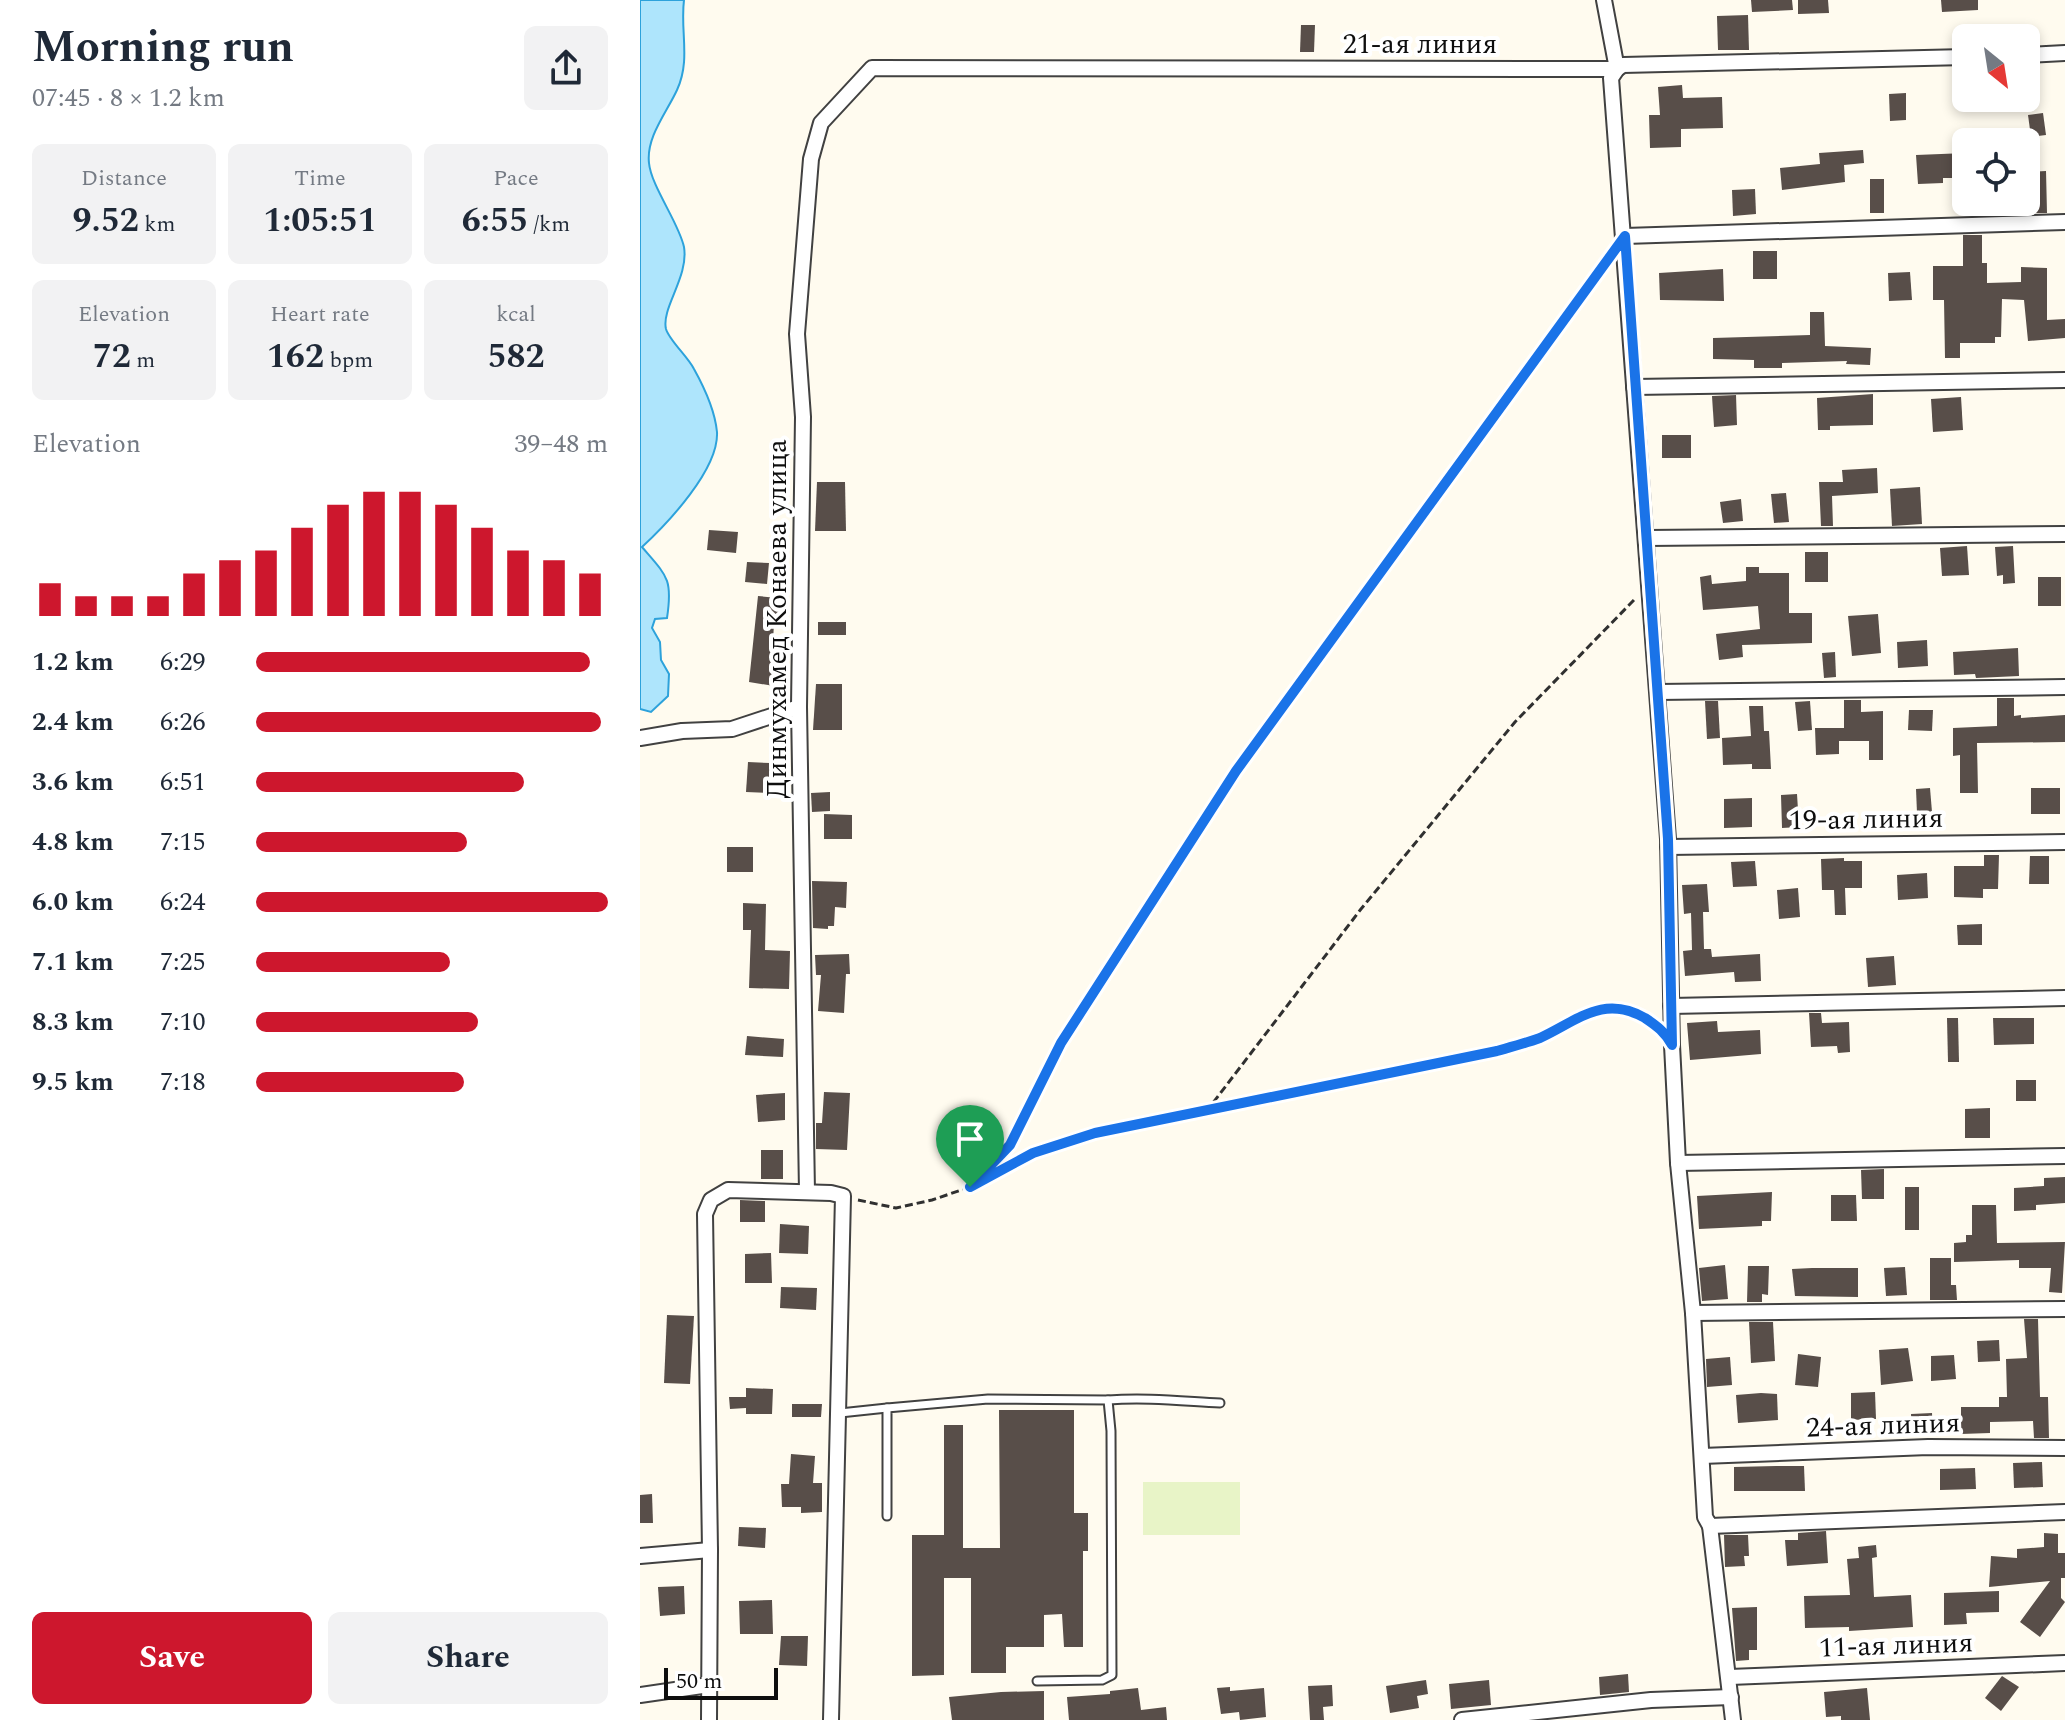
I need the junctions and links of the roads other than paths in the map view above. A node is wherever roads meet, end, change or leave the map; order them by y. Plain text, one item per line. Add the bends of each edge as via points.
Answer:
1 (1604, 0) edge
2 (2065, 53) edge
3 (2040, 54) edge
4 (1952, 57) edge
5 (872, 68) joint
6 (1617, 69) junction
7 (2065, 222) edge
8 (1625, 236) junction
9 (2065, 380) edge
10 (1634, 387) junction
11 (2065, 534) edge
12 (1647, 538) junction
13 (2065, 687) edge
14 (1658, 692) junction
15 (799, 707) junction
16 (640, 738) edge
17 (2065, 842) edge
18 (1668, 847) junction
19 (2065, 998) edge
20 (1671, 1006) junction
21 (2065, 1156) edge
22 (1678, 1163) junction
23 (807, 1192) junction
24 (2065, 1309) edge
25 (1693, 1313) junction
26 (1108, 1400) junction
27 (1220, 1403) dead end
28 (887, 1408) junction
29 (840, 1413) junction
30 (2065, 1448) edge
31 (1702, 1456) junction
32 (2065, 1512) edge
33 (887, 1516) dead end
34 (1710, 1526) junction
35 (710, 1550) junction
36 (640, 1556) edge
37 (2065, 1663) edge
38 (1730, 1677) junction
39 (1037, 1681) dead end
40 (709, 1685) junction
41 (640, 1695) edge
42 (1731, 1697) junction
43 (709, 1720) edge
44 (831, 1720) edge
45 (1462, 1720) edge
46 (1733, 1720) edge

1 - 6 street
2 - 3 street
4 - 6 street, 21-ая линия
5 - 6 street, 21-ая линия
5 - 15 street, Динмухамед Конаева улица via 821,123 811,159 797,334 803,417
6 - 8 street via 1611,78
7 - 8 street
8 - 10 street
9 - 10 street
10 - 12 street
11 - 12 street
12 - 14 street
13 - 14 street
14 - 18 street
15 - 16 street via 732,729
15 - 23 street, Динмухамед Конаева улица
17 - 18 street, 19-ая линия
18 - 20 street
19 - 20 street
20 - 22 street
21 - 22 street
22 - 25 street
23 - 29 street via 843,1196
23 - 35 street via 728,1190 711,1200 705,1214
24 - 25 street
25 - 31 street
26 - 27 lane
26 - 28 lane via 988,1399
26 - 39 lane via 1112,1675 1102,1680
28 - 29 lane
28 - 33 lane
29 - 44 street
30 - 31 street, 24-ая линия via 1928,1447
31 - 34 street via 1703,1508
32 - 34 street
34 - 38 street
35 - 36 street
35 - 40 street
37 - 38 street, 11-ая линия
38 - 42 street
40 - 41 street
40 - 43 street
42 - 45 street
42 - 46 street

